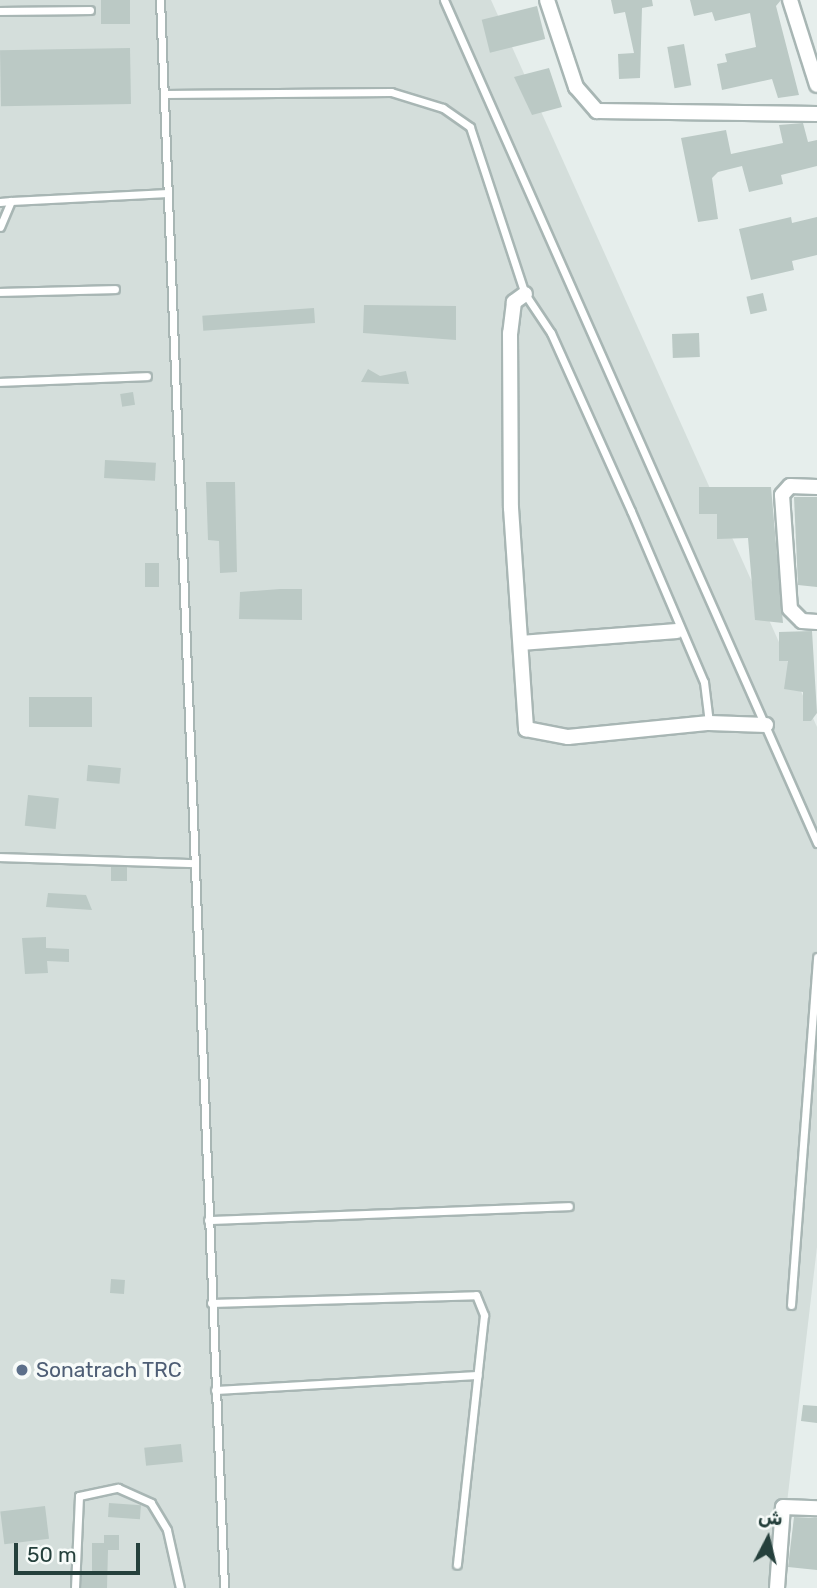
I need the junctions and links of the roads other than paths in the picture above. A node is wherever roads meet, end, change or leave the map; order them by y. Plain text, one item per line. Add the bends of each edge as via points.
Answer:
1 (160, 0) edge
2 (444, 0) edge
3 (547, 0) edge
4 (790, 0) edge
5 (90, 10) dead end
6 (0, 11) edge
7 (817, 85) edge
8 (164, 94) junction
9 (817, 114) edge
10 (168, 193) junction
11 (11, 201) junction
12 (0, 202) edge
13 (0, 227) edge
14 (115, 289) dead end
15 (0, 292) edge
16 (525, 294) junction
17 (146, 376) dead end
18 (0, 382) edge
19 (817, 487) edge
20 (817, 622) edge
21 (677, 631) junction
22 (522, 643) junction
23 (709, 723) junction
24 (766, 725) junction
25 (817, 843) edge
26 (0, 858) edge
27 (193, 863) junction
28 (817, 957) edge
29 (569, 1206) dead end
30 (208, 1220) junction
31 (211, 1304) junction
32 (791, 1305) dead end
33 (478, 1375) junction
34 (215, 1390) junction
35 (817, 1508) edge
36 (457, 1565) dead end
37 (75, 1588) edge
38 (180, 1588) edge
39 (224, 1588) edge
40 (777, 1588) edge

1 - 8 lane
2 - 24 lane
3 - 9 street via 576,86 597,111
4 - 7 street
5 - 6 lane
8 - 10 lane
8 - 16 lane via 391,92 443,107 470,127
10 - 11 lane
10 - 27 lane
11 - 12 lane
11 - 13 lane
14 - 15 lane
16 - 21 lane via 551,333
16 - 22 street via 514,302 510,333 512,508
17 - 18 lane
19 - 20 street via 790,486 782,495 790,609 796,619
21 - 22 street
21 - 23 lane via 704,682
22 - 23 street via 526,729 533,734 568,737
23 - 24 street
24 - 25 lane
26 - 27 lane
27 - 30 lane
28 - 32 lane
29 - 30 lane
30 - 31 lane
31 - 33 lane via 477,1295 484,1315
31 - 34 lane
33 - 34 lane
33 - 36 lane
34 - 39 lane
35 - 40 street via 783,1507
37 - 38 lane via 79,1496 118,1488 151,1503 167,1530

